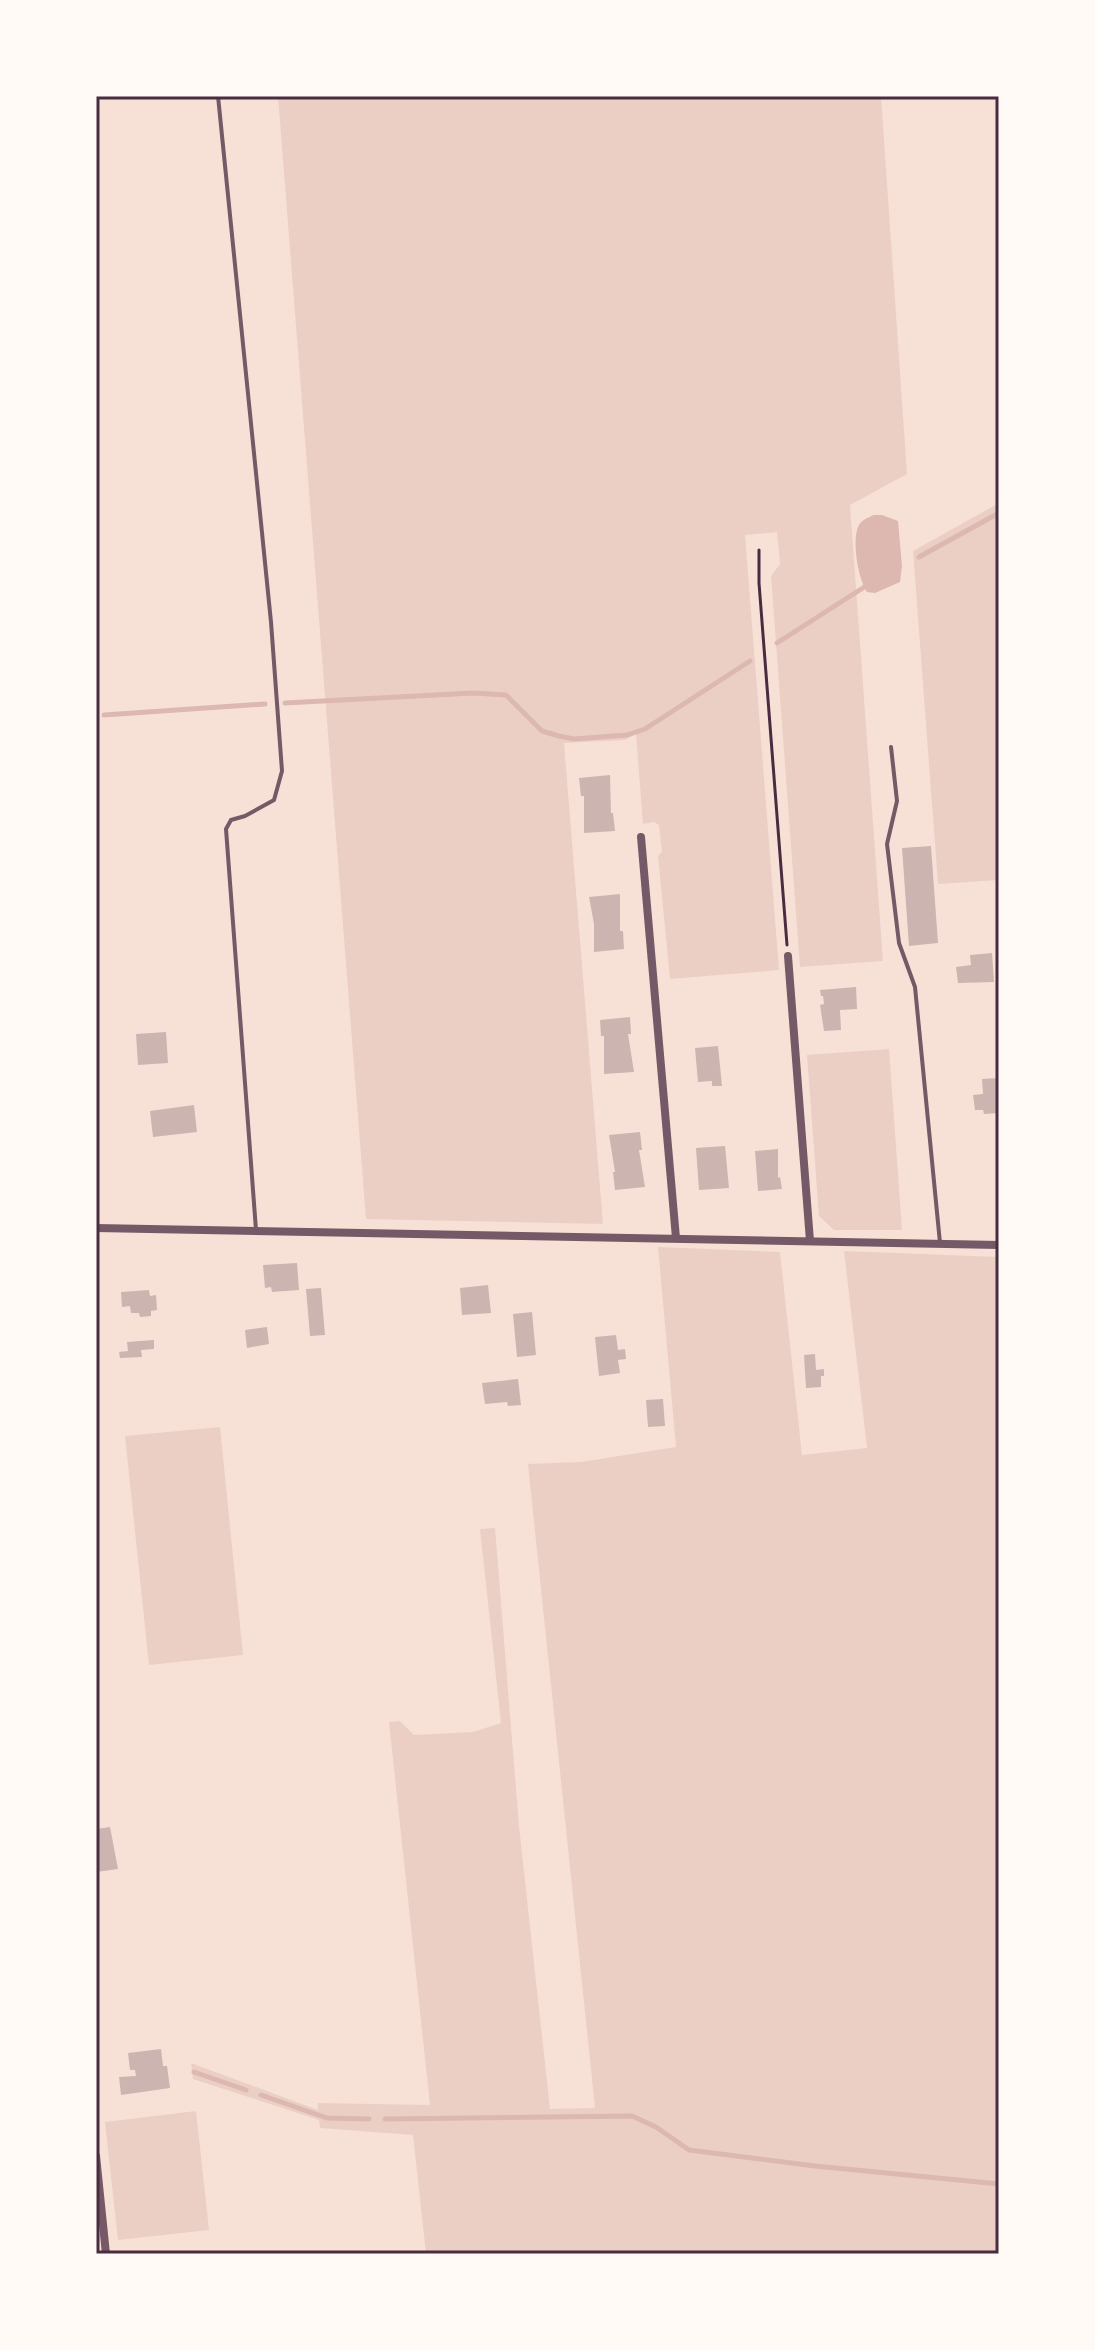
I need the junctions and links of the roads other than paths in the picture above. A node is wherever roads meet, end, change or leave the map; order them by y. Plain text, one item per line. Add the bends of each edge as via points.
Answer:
1 (218, 96) edge
2 (891, 747) dead end
3 (641, 837) dead end
4 (788, 956) road end
5 (96, 1228) edge
6 (256, 1231) junction
7 (676, 1238) junction
8 (810, 1241) junction
9 (940, 1243) junction
10 (999, 1245) edge
11 (96, 2156) edge
12 (106, 2254) edge

1 - 6 lane via 282,771 274,800 231,820 226,829
2 - 9 lane via 897,801 887,844 899,943 915,987
3 - 7 street
4 - 8 street
5 - 6 street
6 - 7 street
7 - 8 street
8 - 9 street
9 - 10 street
11 - 12 street

